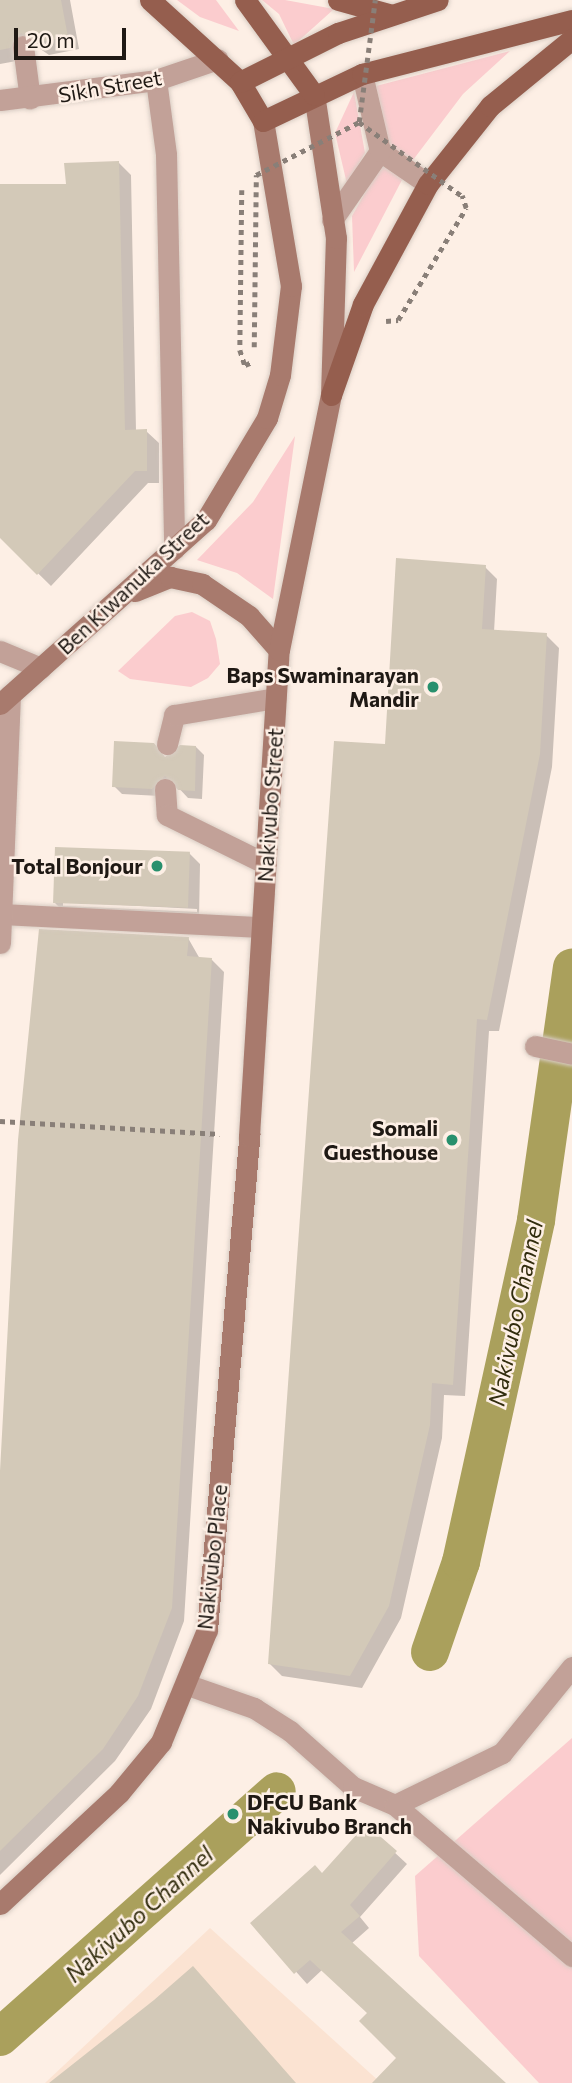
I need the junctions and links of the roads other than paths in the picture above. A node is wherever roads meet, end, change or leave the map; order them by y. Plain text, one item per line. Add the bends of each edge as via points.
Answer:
1 (150, 0) edge
2 (245, 0) edge
3 (338, 0) edge
4 (438, 0) edge
5 (382, 7) edge
6 (572, 20) edge
7 (572, 39) edge
8 (23, 46) dead end
9 (289, 56) junction
10 (218, 58) junction
11 (362, 74) junction
12 (156, 80) junction
13 (240, 82) junction
14 (314, 95) junction
15 (30, 99) junction
16 (0, 100) edge
17 (264, 121) junction
18 (380, 151) junction
19 (428, 184) junction
20 (332, 220) junction
21 (331, 395) junction
22 (174, 549) junction
23 (120, 597) junction
24 (279, 650) junction
25 (0, 651) edge
26 (41, 668) junction
27 (276, 698) junction
28 (5, 700) edge
29 (167, 744) dead end
30 (165, 789) dead end
31 (266, 864) junction
32 (2, 914) junction
33 (261, 927) junction
34 (0, 943) edge
35 (535, 1046) dead end
36 (572, 1055) edge
37 (249, 1136) joint
38 (572, 1667) edge
39 (188, 1685) junction
40 (395, 1805) junction
41 (0, 1904) edge
42 (572, 1956) edge

1 - 10 main road
2 - 9 main road
3 - 5 main road
4 - 5 main road
5 - 9 main road
6 - 11 main road
7 - 19 main road via 490,106
8 - 15 street
9 - 13 main road
9 - 14 main road
10 - 12 street, Sikh Street
10 - 13 main road
11 - 14 main road
11 - 18 street
12 - 15 street, Sikh Street
12 - 22 street via 166,154
13 - 17 main road
14 - 17 main road
14 - 20 main road, Nakivubo Street
15 - 16 street, Sikh Street
17 - 22 main road, Ben Kiwanuka Street via 291,286 280,375 267,418 206,520
18 - 19 street
18 - 20 street
19 - 21 main road via 363,304
20 - 21 main road, Nakivubo Street via 337,279
21 - 24 main road, Nakivubo Street
22 - 23 main road, Ben Kiwanuka Street
23 - 24 main road via 170,577 202,584 238,607
23 - 26 main road, Ben Kiwanuka Street
24 - 27 main road, Nakivubo Street
25 - 26 street
26 - 28 main road, Ben Kiwanuka Street
27 - 29 street via 174,715
27 - 31 main road, Nakivubo Street
28 - 32 street
30 - 31 street via 167,816
31 - 33 main road, Nakivubo Street
32 - 33 street
32 - 34 street
33 - 37 main road, Nakivubo Street
35 - 36 street
37 - 39 main road, Nakivubo Place via 207,1630
38 - 40 street via 502,1753
39 - 40 street via 254,1708 290,1731 353,1787
39 - 41 main road, Nakivubo Place via 161,1742 119,1793
40 - 42 street

